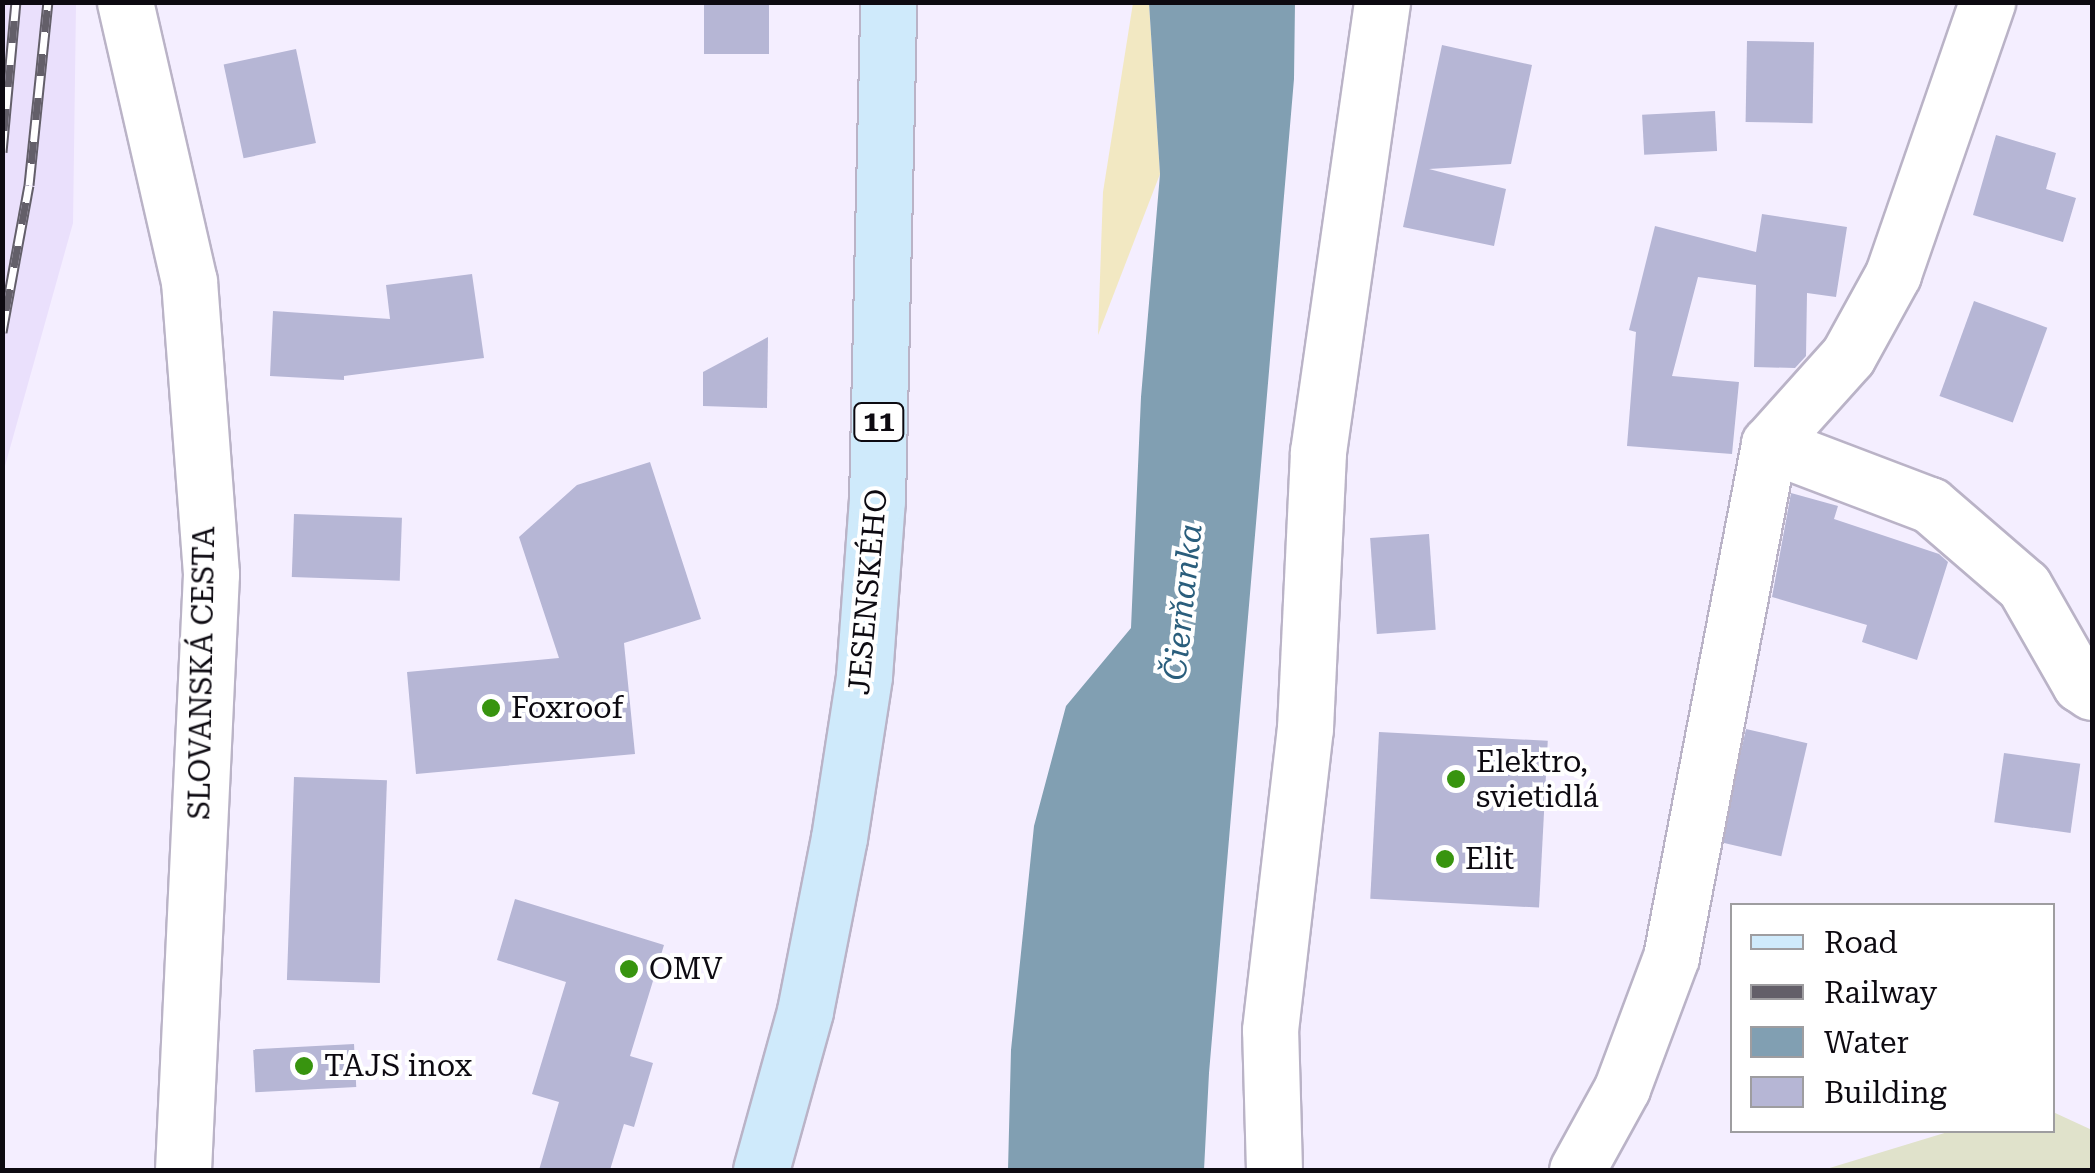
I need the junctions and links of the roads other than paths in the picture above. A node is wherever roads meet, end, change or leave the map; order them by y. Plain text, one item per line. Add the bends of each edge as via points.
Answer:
1 (125, 2) edge
2 (888, 2) edge
3 (1382, 2) edge
4 (1987, 2) edge
5 (1769, 444) junction
6 (2092, 692) edge
7 (183, 1170) edge
8 (761, 1170) edge
9 (1274, 1170) edge
10 (1577, 1170) edge

1 - 7 street, SLOVANSKÁ CESTA via 190,281 211,574
2 - 8 main road, JESENSKÉHO / 11 via 877,500 864,676 804,1011
3 - 9 street via 1318,452 1305,728 1270,1030
4 - 5 street via 1893,274 1848,356
5 - 6 street via 1930,505 2024,586 2080,684
5 - 10 street via 1672,957 1622,1088

